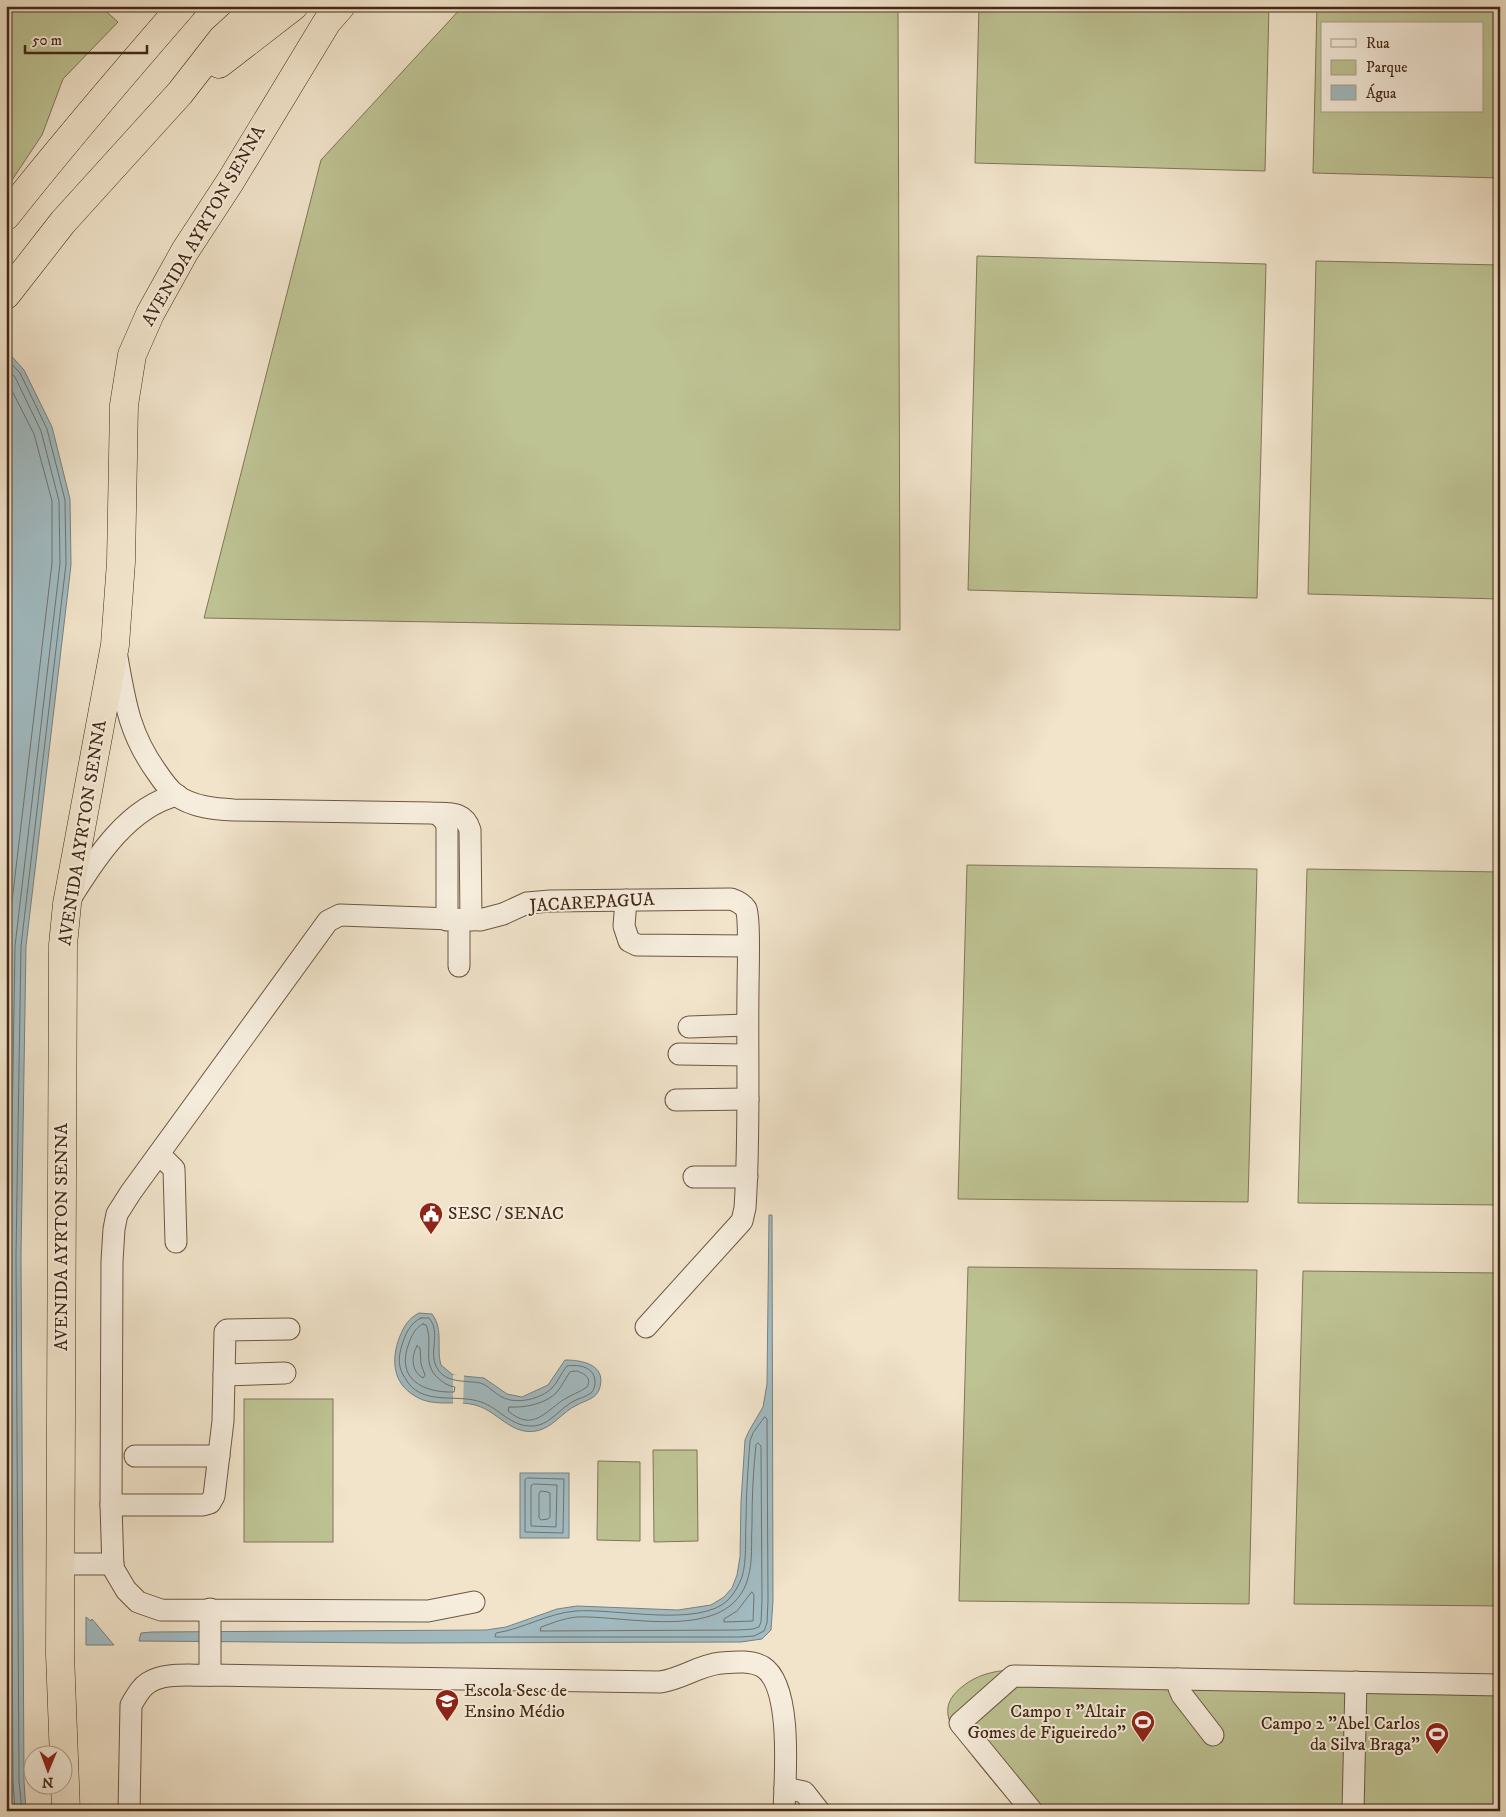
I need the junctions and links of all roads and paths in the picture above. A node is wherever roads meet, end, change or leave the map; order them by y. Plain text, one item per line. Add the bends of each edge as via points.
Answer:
1 (182, 6) edge
2 (258, 6) edge
3 (294, 6) edge
4 (341, 6) edge
5 (180, 93) junction
6 (6, 216) edge
7 (6, 295) edge
8 (115, 645) junction
9 (177, 796) junction
10 (626, 900) junction
11 (67, 904) junction
12 (459, 920) junction
13 (748, 946) junction
14 (459, 966) dead end
15 (747, 1025) junction
16 (689, 1028) dead end
17 (679, 1054) dead end
18 (747, 1055) junction
19 (748, 1099) junction
20 (676, 1100) dead end
21 (159, 1154) junction
22 (694, 1177) dead end
23 (747, 1177) junction
24 (176, 1242) dead end
25 (646, 1327) dead end
26 (289, 1329) dead end
27 (285, 1373) dead end
28 (224, 1375) junction
29 (135, 1456) dead end
30 (218, 1456) junction
31 (111, 1505) junction
32 (61, 1564) junction
33 (113, 1564) junction
34 (474, 1602) dead end
35 (210, 1617) junction
36 (210, 1675) junction
37 (1178, 1679) junction
38 (1356, 1682) junction
39 (1500, 1686) edge
40 (1213, 1735) dead end
41 (785, 1788) junction
42 (66, 1811) edge
43 (128, 1811) edge
44 (784, 1811) edge
45 (819, 1811) edge
46 (1032, 1811) edge
47 (1353, 1811) edge

1 - 6 highway
2 - 5 highway via 222,40
3 - 5 highway
4 - 8 highway, AVENIDA AYRTON SENNA via 327,22 185,251 150,314 132,355 124,405 121,562
5 - 7 highway via 63,222
8 - 9 lane via 125,702 138,743 160,778
8 - 11 highway, AVENIDA AYRTON SENNA
9 - 11 lane via 153,805 117,835 96,857
9 - 12 lane via 206,807 227,810 462,816 468,820 470,830
10 - 12 lane, JACAREPAGUA via 527,903 491,917
10 - 13 lane, JACAREPAGUA via 739,901 747,910
10 - 13 lane via 624,926 629,941 637,945
11 - 32 highway, AVENIDA AYRTON SENNA via 63,945
12 - 14 lane
12 - 21 lane, JACAREPAGUA via 340,915 328,921
13 - 15 lane
15 - 16 lane
15 - 18 lane
17 - 18 lane
18 - 19 lane
19 - 20 lane
19 - 23 lane
21 - 24 lane via 174,1169
21 - 31 lane, JACAREPAGUA via 118,1214 114,1229
22 - 23 lane
23 - 25 lane via 742,1221
26 - 28 lane via 227,1330 224,1335
27 - 28 lane
28 - 30 lane
29 - 30 lane
30 - 31 lane via 214,1496 210,1503
31 - 33 lane, JACAREPAGUA
32 - 33 lane
32 - 42 highway, AVENIDA AYRTON SENNA via 60,1654
33 - 35 lane via 117,1577 138,1602 161,1610
34 - 35 lane via 428,1611
35 - 36 lane
36 - 41 lane via 660,1682 700,1667 750,1663 764,1668 777,1686 784,1710
36 - 43 lane via 160,1677 139,1691 131,1705
37 - 38 lane
37 - 40 lane via 1182,1695
37 - 46 lane via 1013,1676 965,1718 960,1723
38 - 39 lane
38 - 47 lane
41 - 44 lane
41 - 45 lane via 804,1792

